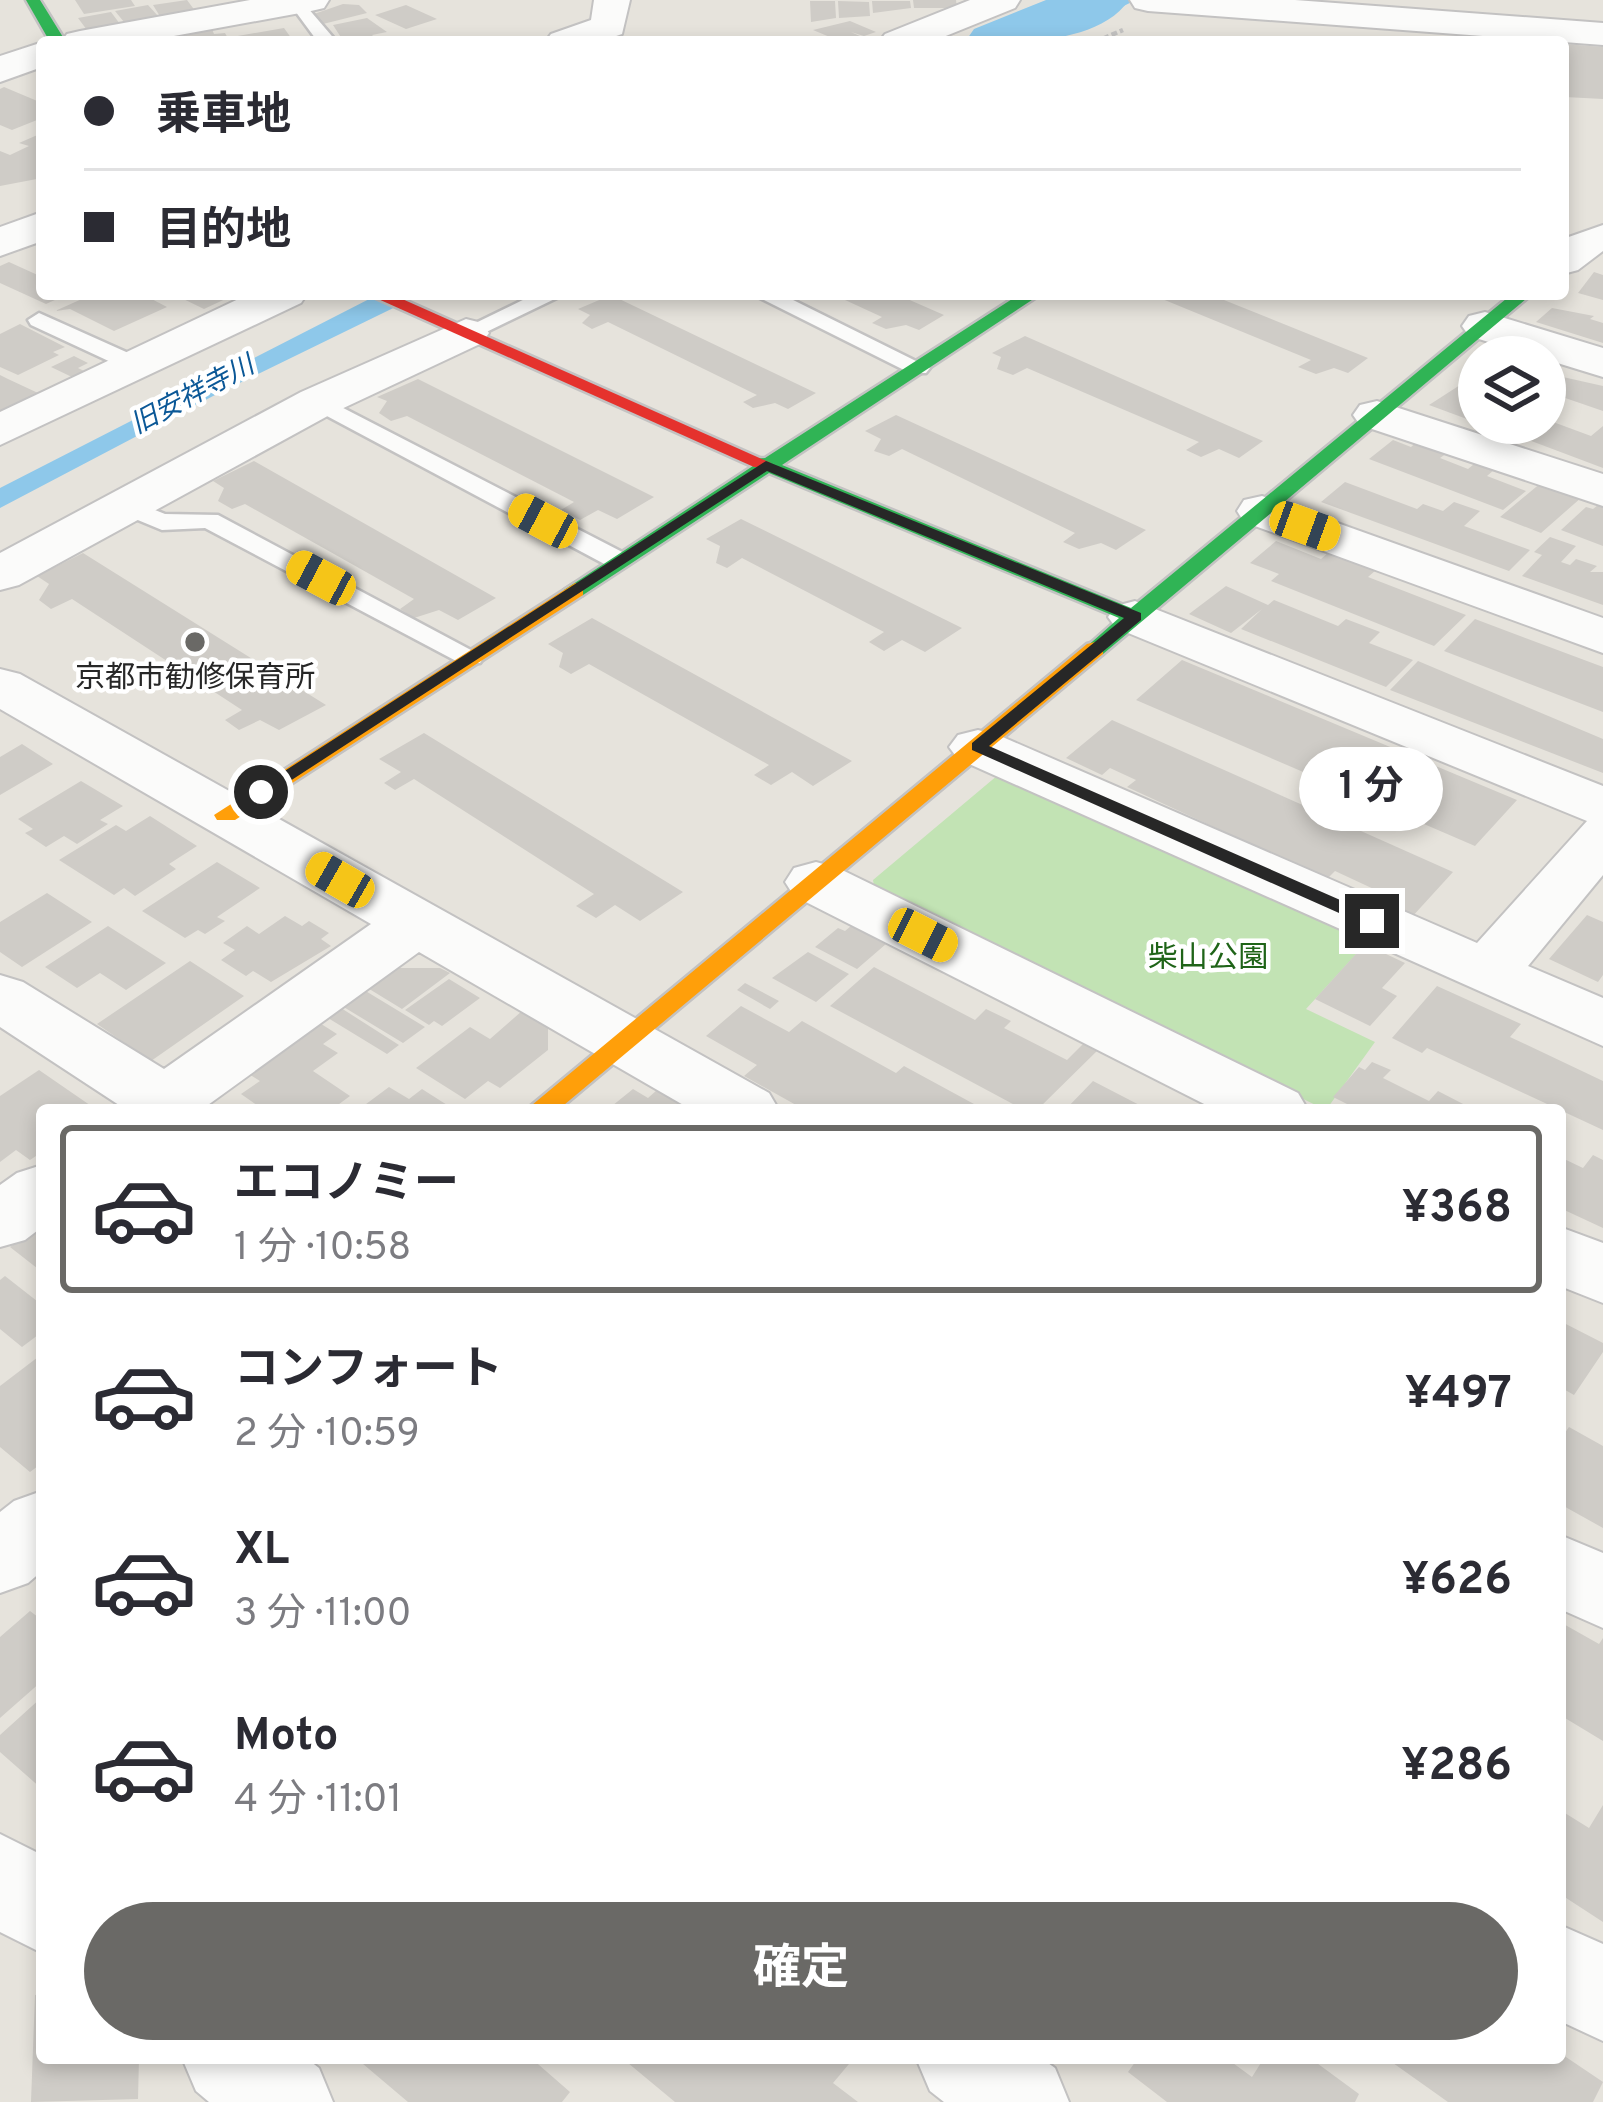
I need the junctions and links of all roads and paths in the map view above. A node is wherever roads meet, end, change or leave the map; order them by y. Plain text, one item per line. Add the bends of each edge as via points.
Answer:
1 (33, 0) edge
2 (612, 0) edge
3 (1001, 0) edge
4 (1162, 1) edge
5 (303, 2) edge
6 (1223, 3) edge
7 (1484, 34) edge
8 (1603, 34) edge
9 (54, 36) edge
10 (113, 36) edge
11 (324, 36) edge
12 (582, 36) edge
13 (913, 36) edge
14 (36, 55) edge
15 (0, 70) edge
16 (36, 228) edge
17 (0, 243) edge
18 (272, 300) edge
19 (390, 300) edge
20 (537, 300) edge
21 (776, 300) edge
22 (1023, 300) edge
23 (1516, 300) edge
24 (39, 320) dead end
25 (1485, 326) junction
26 (455, 328) junction
27 (1603, 363) edge
28 (136, 365) junction
29 (918, 368) junction
30 (318, 401) junction
31 (1377, 416) junction
32 (0, 430) edge
33 (766, 465) junction
34 (1603, 491) edge
35 (124, 506) junction
36 (1262, 511) junction
37 (619, 561) junction
38 (0, 574) edge
39 (1135, 616) junction
40 (1603, 637) edge
41 (470, 657) junction
42 (0, 686) edge
43 (978, 747) junction
44 (1603, 807) edge
45 (226, 814) junction
46 (1603, 836) edge
47 (816, 882) junction
48 (416, 923) junction
49 (1488, 972) junction
50 (0, 997) edge
51 (1603, 1024) edge
52 (623, 1042) junction
53 (157, 1104) edge
54 (163, 1104) edge
55 (547, 1104) edge
56 (734, 1104) edge
57 (1262, 1104) edge
58 (36, 1194) edge
59 (0, 1221) edge
60 (1566, 1257) edge
61 (1603, 1275) edge
62 (36, 1529) edge
63 (0, 1559) edge
64 (1566, 1572) edge
65 (1603, 1594) edge
66 (0, 1876) edge
67 (36, 1905) edge
68 (1566, 1973) edge
69 (1603, 1996) edge
70 (237, 2064) edge
71 (971, 2064) edge
72 (285, 2102) edge
73 (1022, 2102) edge

1 - 9 street
2 - 12 street via 609,26
3 - 13 street
4 - 6 street
5 - 10 street
5 - 11 lane
6 - 7 street
7 - 8 street
14 - 15 street
16 - 17 street
18 - 28 street
19 - 26 street
20 - 26 lane
21 - 29 lane
22 - 29 street
23 - 25 street
24 - 28 lane
25 - 27 street
25 - 31 street
26 - 30 street
26 - 33 street
28 - 32 street
29 - 33 street
30 - 35 street
30 - 37 lane
31 - 34 street
31 - 36 street
33 - 37 street
33 - 39 street
35 - 38 street
35 - 41 lane via 163,522 209,520
36 - 39 street
36 - 40 street
37 - 41 street
39 - 43 street
39 - 44 street
41 - 45 street
42 - 45 street
43 - 47 street
43 - 49 street
45 - 48 street
46 - 49 street
47 - 52 street
47 - 57 street
48 - 52 street
48 - 54 street
49 - 51 street
50 - 53 street
52 - 55 street
52 - 56 street
58 - 59 street
60 - 61 street
62 - 63 street
64 - 65 street
66 - 67 street
68 - 69 street
70 - 72 street
71 - 73 street

